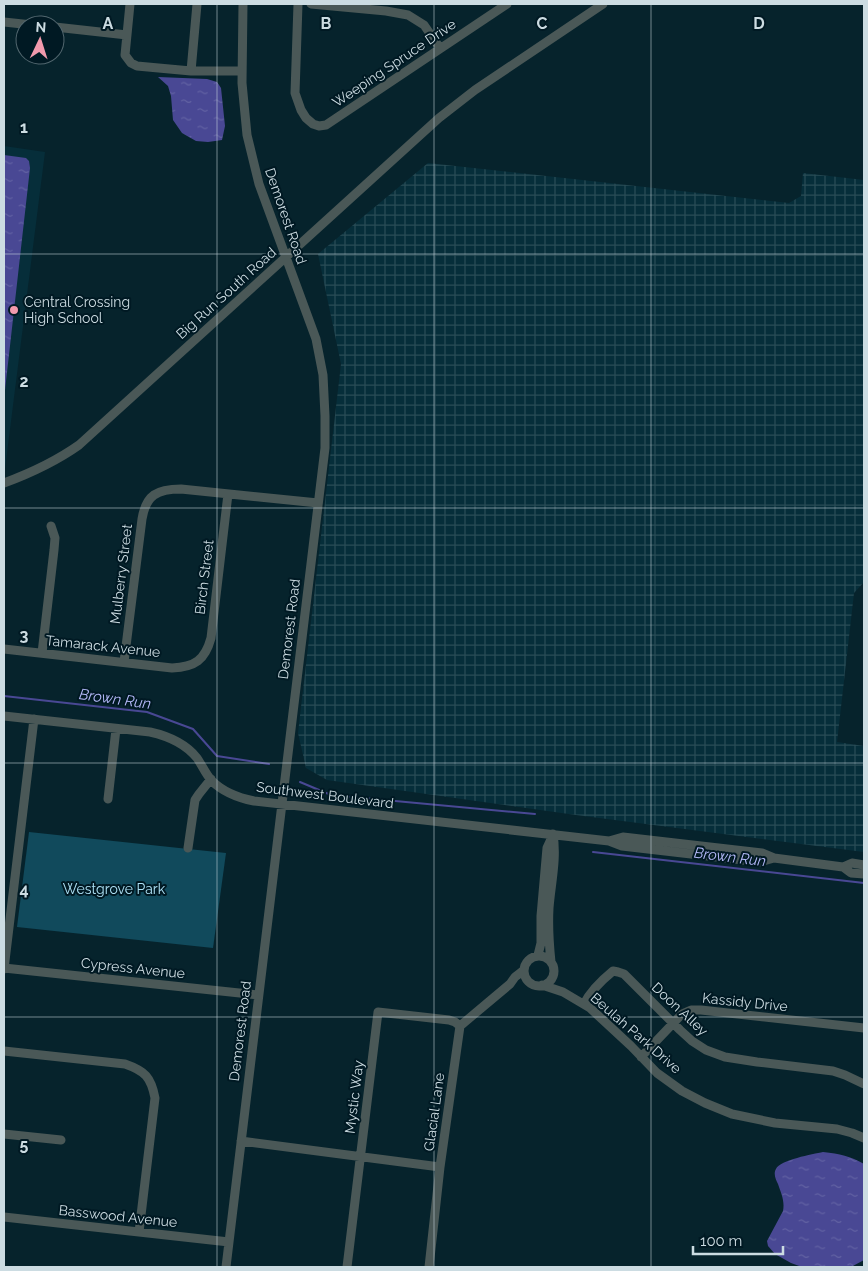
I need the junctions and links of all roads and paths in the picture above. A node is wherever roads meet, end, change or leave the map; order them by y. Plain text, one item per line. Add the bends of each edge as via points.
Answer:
1 (130, 4) edge
2 (197, 4) edge
3 (243, 4) edge
4 (298, 4) edge
5 (311, 4) edge
6 (507, 4) edge
7 (603, 4) edge
8 (65, 28) edge
9 (127, 35) junction
10 (440, 48) junction
11 (191, 71) junction
12 (242, 72) junction
13 (286, 258) junction
14 (4, 483) edge
15 (228, 494) junction
16 (318, 503) junction
17 (51, 526) dead end
18 (4, 649) edge
19 (42, 653) junction
20 (198, 661) joint
21 (124, 662) junction
22 (4, 716) edge
23 (34, 719) junction
24 (116, 729) junction
25 (211, 780) junction
26 (108, 799) dead end
27 (282, 805) junction
28 (553, 834) junction
29 (188, 848) dead end
30 (864, 865) edge
31 (844, 867) junction
32 (864, 874) edge
33 (4, 884) edge
34 (14, 886) junction
35 (538, 956) junction
36 (551, 962) junction
37 (4, 968) edge
38 (524, 970) junction
39 (553, 976) junction
40 (528, 981) junction
41 (510, 984) junction
42 (542, 985) junction
43 (562, 992) junction
44 (258, 995) junction
45 (584, 1004) junction
46 (673, 1024) junction
47 (460, 1026) junction
48 (864, 1028) edge
49 (4, 1051) edge
50 (641, 1057) junction
51 (864, 1084) edge
52 (4, 1134) edge
53 (864, 1138) edge
54 (61, 1140) dead end
55 (241, 1142) junction
56 (361, 1157) junction
57 (440, 1167) junction
58 (4, 1217) edge
59 (139, 1232) junction
60 (229, 1242) junction
61 (226, 1267) edge
62 (347, 1267) edge
63 (429, 1267) edge

1 - 9 street
2 - 11 street
3 - 12 street, Demorest Road
4 - 10 street, Weeping Spruce Drive via 295,93 306,118 319,126 326,125
5 - 10 street via 408,15 424,25
6 - 10 street, Weeping Spruce Drive
7 - 13 street, Big Run South Road via 448,110
8 - 9 street
9 - 11 street via 126,55 136,66
11 - 12 street
12 - 13 street, Demorest Road via 247,135 259,184
13 - 14 street, Big Run South Road via 79,445 38,470
13 - 16 street, Demorest Road via 316,339 323,376 325,448
15 - 16 street
15 - 20 street, Birch Street via 210,638 206,652
15 - 21 street, Mulberry Street via 168,489 155,494 146,505
16 - 27 street, Demorest Road
17 - 19 street via 55,538
18 - 19 street, Tamarack Avenue
19 - 21 street, Tamarack Avenue
20 - 21 street, Tamarack Avenue via 172,668
22 - 23 street, Southwest Boulevard
23 - 24 street, Southwest Boulevard
23 - 34 street
24 - 25 street, Southwest Boulevard via 173,738 196,757
24 - 26 street
25 - 27 street, Southwest Boulevard via 237,797
25 - 29 street via 196,800
27 - 28 street, Southwest Boulevard
27 - 44 street, Demorest Road
28 - 31 street, Southwest Boulevard via 609,841 623,837
28 - 35 street via 547,848
28 - 36 street via 556,849 548,933
30 - 31 street, Southwest Boulevard via 852,863
31 - 32 street, Southwest Boulevard via 852,873
33 - 34 street
34 - 37 street
35 - 36 street
35 - 38 street via 529,959
36 - 39 street
37 - 44 street, Cypress Avenue
38 - 40 street
38 - 41 street
39 - 42 street
39 - 43 street
40 - 41 street
40 - 42 street
41 - 47 street
42 - 43 street, Beulah Park Drive
43 - 45 street, Beulah Park Drive
44 - 55 street, Demorest Road
45 - 46 street, Doon Alley via 608,975 618,972 624,974
45 - 50 street, Beulah Park Drive
46 - 48 street, Kassidy Drive via 682,1014 700,1010
46 - 50 street, Kassidy Drive
46 - 51 street, Doon Alley via 699,1046 725,1057 833,1071
47 - 56 street, Mystic Way via 449,1020 378,1012
47 - 57 street, Glacial Lane
49 - 59 street via 125,1064 138,1068 149,1078 155,1098
50 - 53 street, Beulah Park Drive via 682,1091 732,1114 837,1130
52 - 54 street
55 - 56 street
55 - 60 street, Demorest Road
56 - 57 street
56 - 62 street, Mystic Way
57 - 63 street, Glacial Lane
58 - 59 street, Basswood Avenue
59 - 60 street, Basswood Avenue
60 - 61 street, Demorest Road

